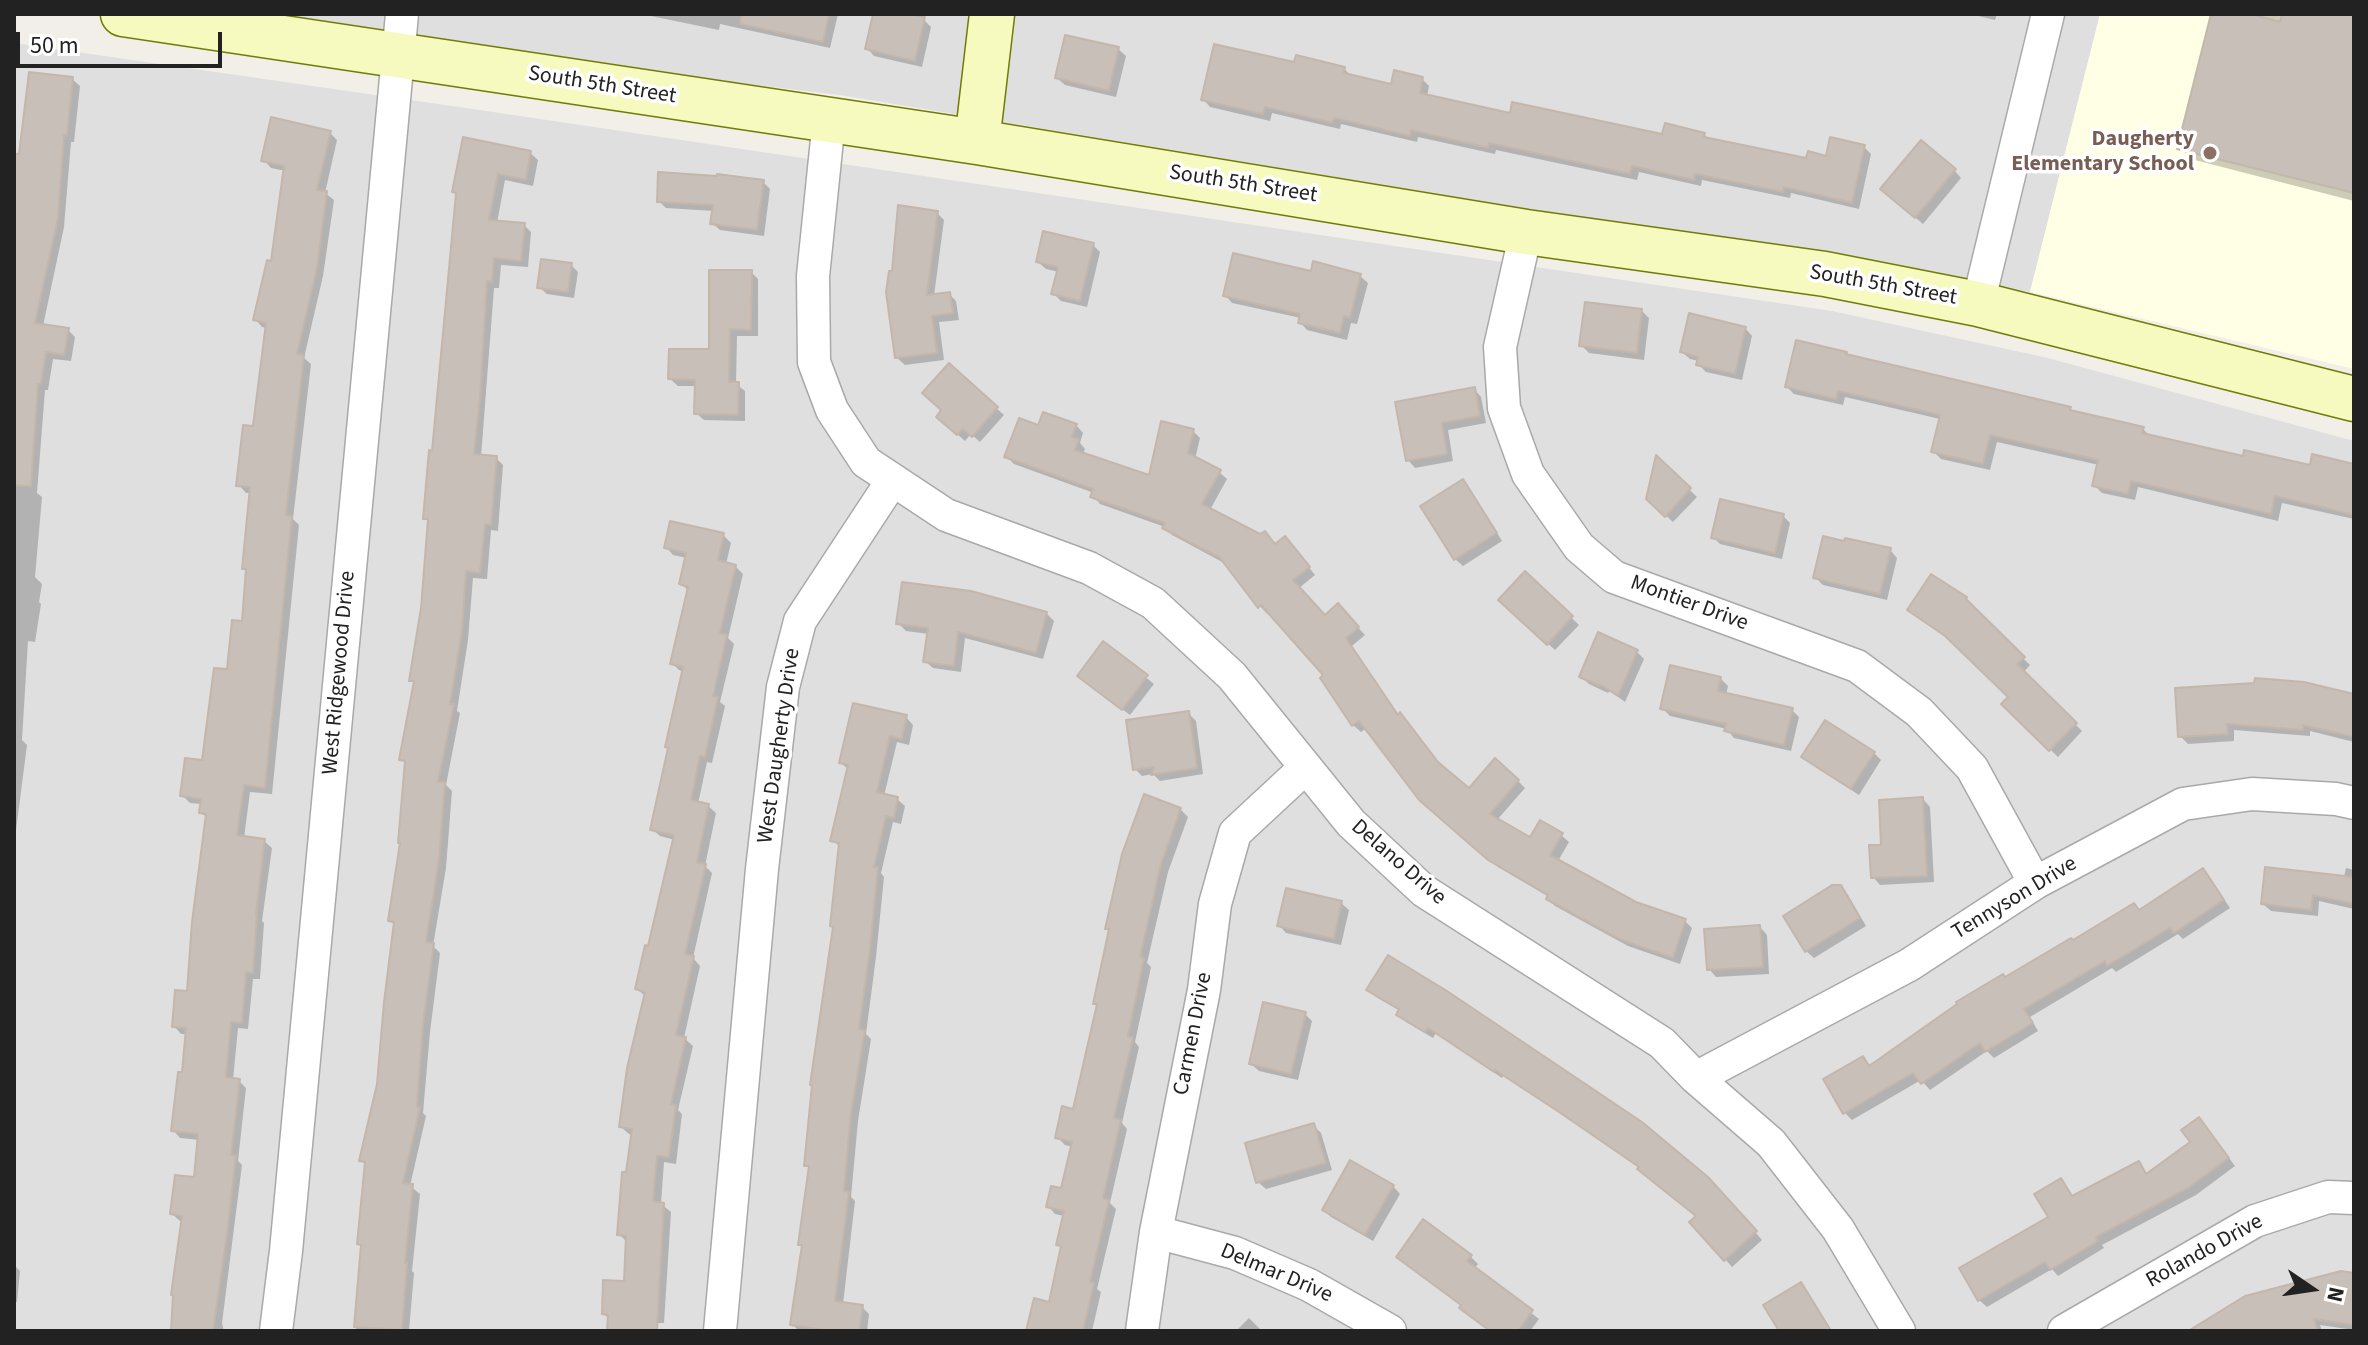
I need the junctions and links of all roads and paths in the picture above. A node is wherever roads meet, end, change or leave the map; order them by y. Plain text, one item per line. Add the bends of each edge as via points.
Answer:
1 (123, 14) edge
2 (992, 14) edge
3 (2048, 14) edge
4 (400, 34) edge
5 (829, 120) junction
6 (977, 142) junction
7 (1526, 232) junction
8 (1978, 304) junction
9 (2354, 399) edge
10 (892, 481) junction
11 (1305, 768) junction
12 (2354, 803) edge
13 (2035, 883) junction
14 (1696, 1078) junction
15 (2354, 1198) edge
16 (1156, 1232) junction
17 (276, 1331) edge
18 (720, 1331) edge
19 (1142, 1331) edge
20 (1390, 1331) edge
21 (1899, 1331) edge
22 (2064, 1331) edge

1 - 4 street, South 5th Street
2 - 6 street
3 - 8 street
4 - 5 street, South 5th Street
4 - 17 street, West Ridgewood Drive
5 - 6 street, South 5th Street
5 - 10 street via 813,276 814,362 832,410 866,462
6 - 7 street, South 5th Street
7 - 8 street, South 5th Street via 1825,274
7 - 13 street, Montier Drive via 1500,347 1504,408 1528,474 1579,547 1614,577 1857,666 1919,712 1972,768
8 - 9 street, South 5th Street
10 - 11 street, Delano Drive via 946,515 1089,568 1153,603 1232,676
10 - 18 street, West Daugherty Drive via 800,621 783,687
11 - 14 street, Delano Drive via 1351,823 1424,891 1662,1043
11 - 16 street, Carmen Drive via 1235,833 1215,904 1204,990
12 - 13 street, Tennyson Drive via 2252,794 2183,804
13 - 14 street, Tennyson Drive via 1909,965
14 - 21 street, Delano Drive via 1771,1143 1838,1229
15 - 22 street, Rolando Drive via 2328,1197 2255,1221
16 - 19 street, Carmen Drive
16 - 20 street, Delmar Drive via 1248,1258

